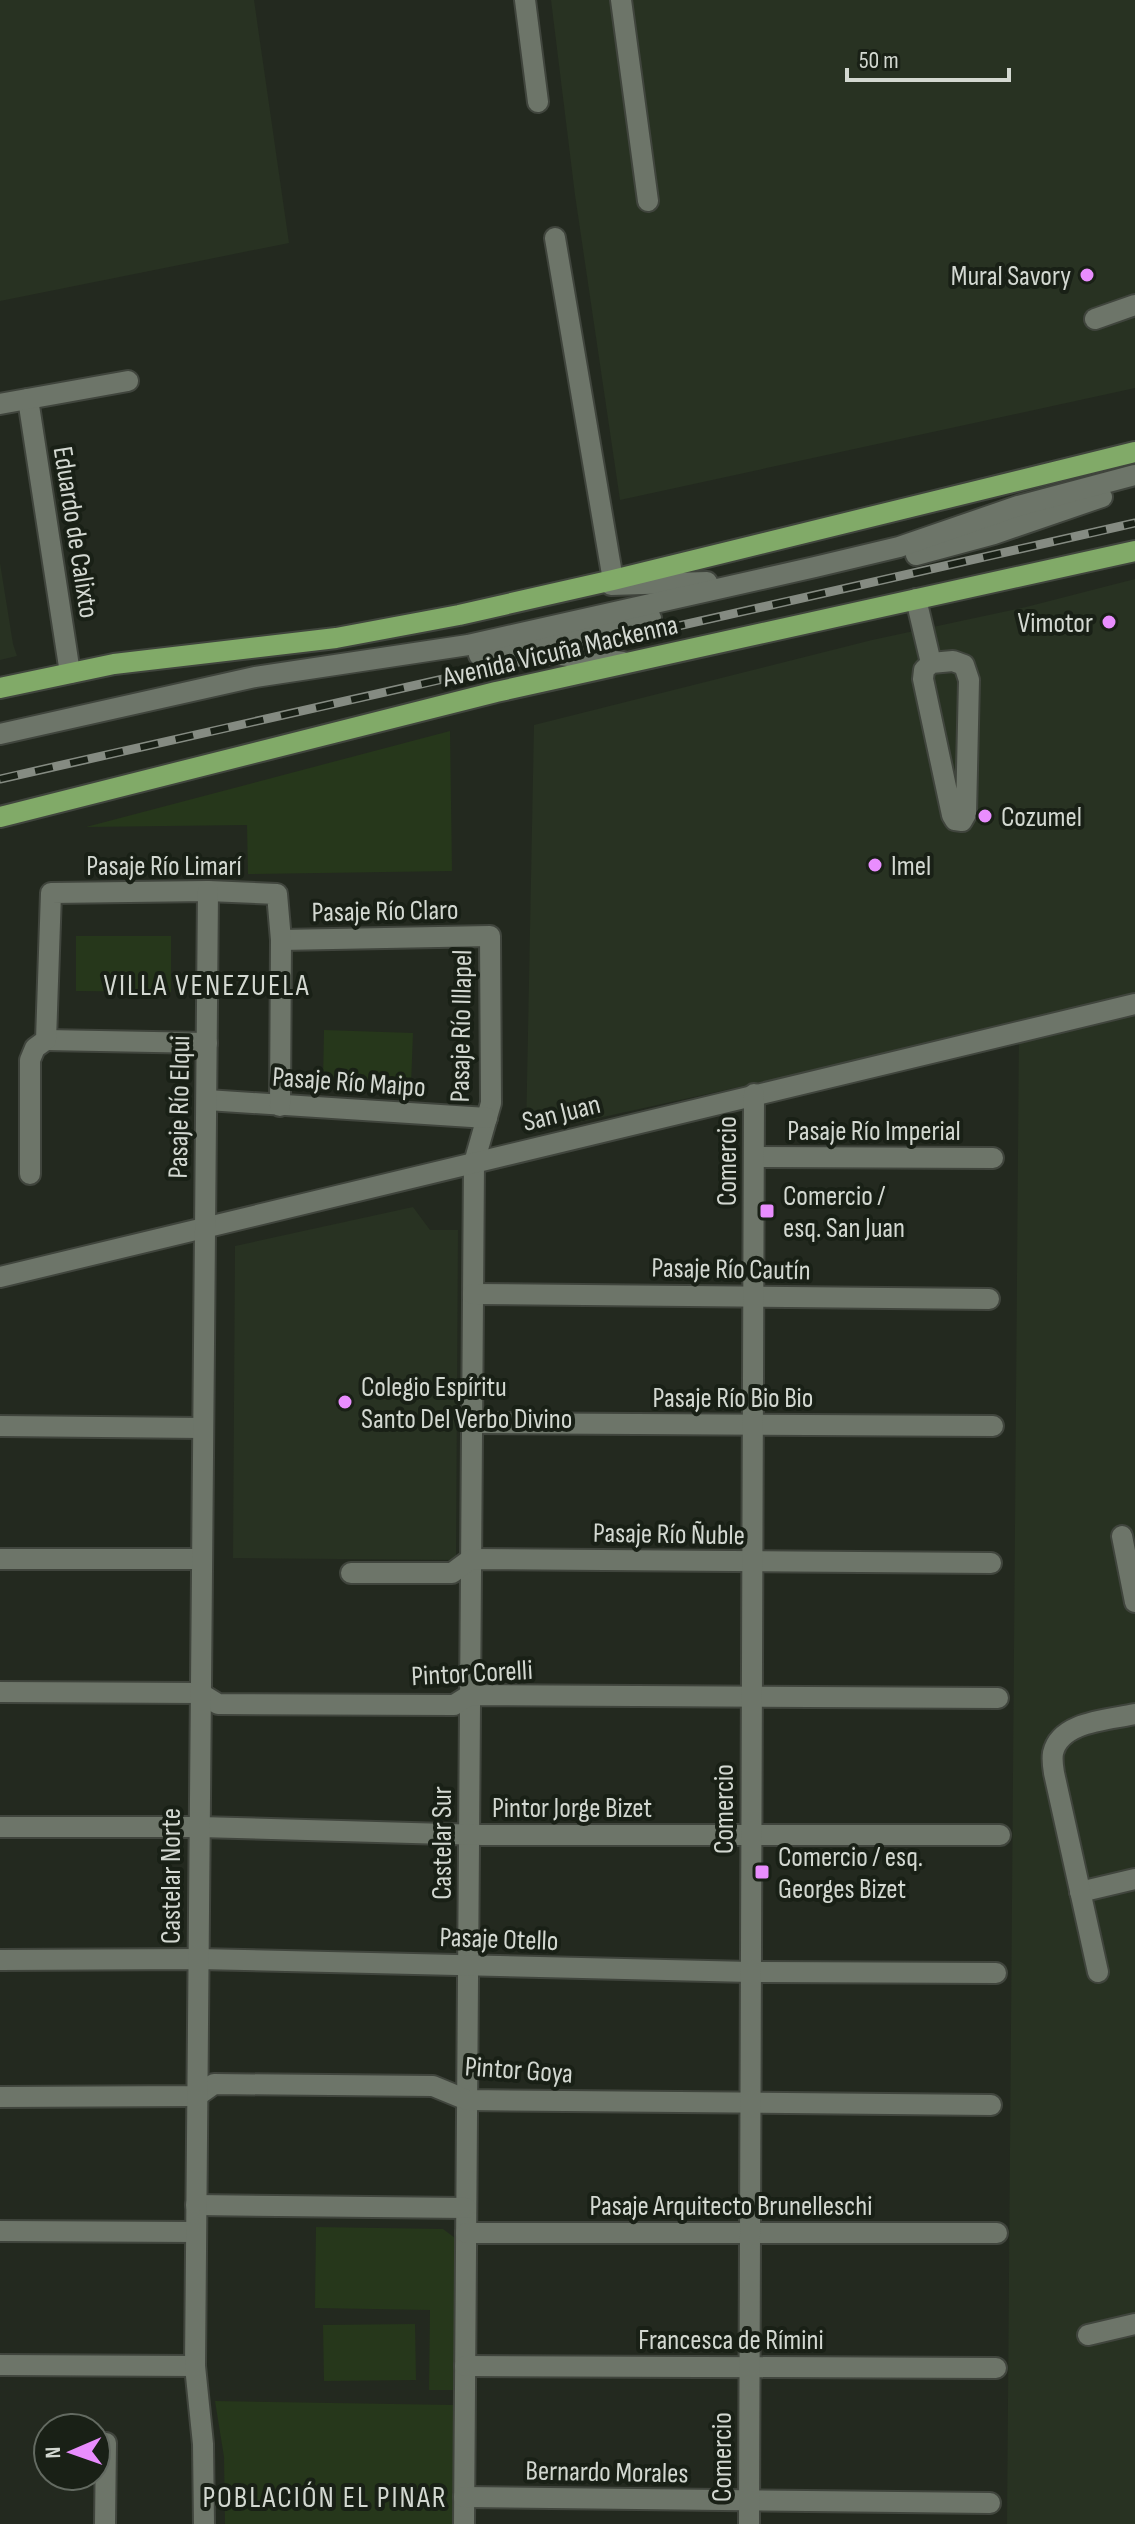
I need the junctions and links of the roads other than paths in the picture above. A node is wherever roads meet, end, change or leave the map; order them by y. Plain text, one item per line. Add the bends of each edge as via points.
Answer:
1 (525, 0) edge
2 (621, 0) edge
3 (538, 102) dead end
4 (648, 201) dead end
5 (555, 238) dead end
6 (1135, 305) edge
7 (1095, 319) dead end
8 (128, 381) dead end
9 (28, 399) junction
10 (0, 404) edge
11 (1135, 452) edge
12 (1135, 475) edge
13 (1135, 489) edge
14 (1135, 551) edge
15 (613, 580) junction
16 (755, 581) junction
17 (586, 587) junction
18 (916, 599) junction
19 (512, 649) junction
20 (628, 663) junction
21 (931, 663) junction
22 (70, 673) junction
23 (0, 688) edge
24 (0, 734) edge
25 (0, 746) edge
26 (0, 817) edge
27 (208, 891) junction
28 (490, 936) joint
29 (281, 940) junction
30 (1135, 1004) edge
31 (46, 1040) junction
32 (207, 1043) junction
33 (754, 1094) junction
34 (207, 1100) junction
35 (280, 1106) junction
36 (487, 1118) junction
37 (754, 1157) junction
38 (993, 1158) dead end
39 (474, 1163) junction
40 (30, 1174) dead end
41 (203, 1229) junction
42 (0, 1277) edge
43 (473, 1294) junction
44 (753, 1297) junction
45 (989, 1299) dead end
46 (472, 1423) junction
47 (753, 1425) junction
48 (0, 1426) edge
49 (993, 1426) dead end
50 (202, 1428) junction
51 (1122, 1536) dead end
52 (0, 1559) edge
53 (201, 1559) junction
54 (471, 1559) junction
55 (752, 1561) junction
56 (991, 1563) dead end
57 (351, 1573) dead end
58 (1135, 1602) edge
59 (0, 1692) edge
60 (200, 1693) junction
61 (470, 1695) junction
62 (752, 1697) junction
63 (998, 1698) dead end
64 (1135, 1714) edge
65 (0, 1827) edge
66 (199, 1827) junction
67 (469, 1834) junction
68 (751, 1835) junction
69 (1000, 1835) dead end
70 (1135, 1879) edge
71 (1080, 1892) junction
72 (198, 1959) junction
73 (0, 1960) edge
74 (468, 1967) junction
75 (751, 1972) junction
76 (1098, 1972) dead end
77 (996, 1973) dead end
78 (197, 2096) junction
79 (0, 2097) edge
80 (467, 2100) junction
81 (750, 2103) junction
82 (991, 2105) dead end
83 (196, 2205) junction
84 (466, 2208) junction
85 (0, 2231) edge
86 (196, 2232) junction
87 (466, 2233) junction
88 (750, 2233) junction
89 (997, 2233) dead end
90 (1135, 2324) edge
91 (1088, 2335) dead end
92 (0, 2365) edge
93 (195, 2366) junction
94 (465, 2366) junction
95 (749, 2367) junction
96 (996, 2368) dead end
97 (105, 2492) edge
98 (464, 2497) junction
99 (749, 2500) junction
100 (990, 2503) dead end
101 (105, 2524) edge
102 (204, 2524) edge
103 (464, 2524) edge
104 (749, 2524) edge

1 - 3 street
2 - 4 street
5 - 15 street
6 - 7 street
8 - 9 street
9 - 10 street
9 - 22 street, Eduardo de Calixto
11 - 15 main road, Avenida Vicuña Mackenna
12 - 16 street via 1030,502 899,547
13 - 19 street via 964,543
14 - 18 main road, Avenida Vicuña Mackenna
15 - 17 main road, Avenida Vicuña Mackenna
16 - 17 street
16 - 24 street via 468,645 255,677
17 - 22 main road, Avenida Vicuña Mackenna via 336,638
18 - 20 main road, Avenida Vicuña Mackenna
18 - 21 street
19 - 20 street
19 - 25 street via 261,688
20 - 26 main road, Avenida Vicuña Mackenna
21 - 21 street via 964,665 969,680 962,821 952,815 923,679
22 - 23 main road, Avenida Vicuña Mackenna
27 - 29 street, Pasaje Río Limarí via 277,894
27 - 31 street, Pasaje Río Limarí via 51,893
27 - 32 street, Pasaje Río Elqui
28 - 29 street, Pasaje Río Claro
28 - 36 street, Pasaje Río Illapel
29 - 35 street
30 - 33 street, San Juan
31 - 32 street
31 - 40 street via 30,1060
32 - 34 street, Pasaje Río Elqui
33 - 37 street, Comercio
33 - 39 street, San Juan
34 - 35 street, Pasaje Río Maipo
34 - 41 street, Pasaje Río Elqui
35 - 36 street, Pasaje Río Maipo
36 - 39 street, Pasaje Río Illapel
37 - 38 street, Pasaje Río Imperial
37 - 44 street, Comercio
39 - 41 street, San Juan
39 - 43 street, Castelar Sur
41 - 42 street, San Juan
41 - 50 street, Castelar Norte
43 - 44 street, Pasaje Río Cautín
43 - 46 street, Castelar Sur
44 - 45 street, Pasaje Río Cautín
44 - 47 street, Comercio
46 - 47 street, Pasaje Río Bio Bio
46 - 54 street, Castelar Sur
47 - 49 street, Pasaje Río Bio Bio
47 - 55 street, Comercio
48 - 50 street
50 - 53 street, Castelar Norte
51 - 58 street
52 - 53 street
53 - 60 street, Castelar Norte
54 - 55 street, Pasaje Río Ñuble
54 - 57 street, Pasaje Río Ñuble via 452,1573
54 - 61 street, Castelar Sur
55 - 56 street, Pasaje Río Ñuble
55 - 62 street, Comercio
59 - 60 street, Pintor Corelli
60 - 61 street, Pintor Corelli via 218,1704 454,1705
60 - 66 street, Castelar Norte
61 - 62 street, Pintor Corelli
61 - 67 street, Castelar Sur
62 - 63 street, Pintor Corelli
62 - 68 street, Comercio
64 - 71 street via 1073,1728 1052,1754
65 - 66 street, Pintor Jorge Bizet
66 - 67 street, Pintor Jorge Bizet
66 - 72 street, Castelar Norte
67 - 68 street, Pintor Jorge Bizet
67 - 74 street, Castelar Sur
68 - 69 street, Pintor Jorge Bizet
68 - 75 street, Comercio
70 - 71 street
71 - 76 street
72 - 73 street, Pasaje Otello
72 - 74 street, Pasaje Otello
72 - 78 street, Castelar Norte
74 - 75 street, Pasaje Otello
74 - 80 street, Castelar Sur
75 - 77 street, Pasaje Otello
75 - 81 street, Comercio
78 - 79 street, Pintor Goya
78 - 80 street, Pintor Goya via 214,2084 433,2086
78 - 83 street, Castelar Norte
80 - 81 street, Pintor Goya
80 - 84 street, Castelar Sur
81 - 82 street, Pintor Goya
81 - 88 street, Comercio
83 - 84 street
83 - 86 street, Castelar Norte
84 - 87 street, Castelar Sur
85 - 86 street
86 - 93 street, Castelar Norte
87 - 88 street, Pasaje Arquitecto Brunelleschi
87 - 94 street, Castelar Sur
88 - 89 street, Pasaje Arquitecto Brunelleschi
88 - 95 street, Comercio
90 - 91 street
92 - 93 street
93 - 102 street, Castelar Norte
94 - 95 street, Francesca de Rímini
94 - 98 street, Castelar Sur
95 - 96 street, Francesca de Rímini
95 - 99 street, Comercio
97 - 101 street
98 - 99 street, Bernardo Morales
98 - 103 street, Castelar Sur
99 - 100 street, Bernardo Morales
99 - 104 street, Comercio

